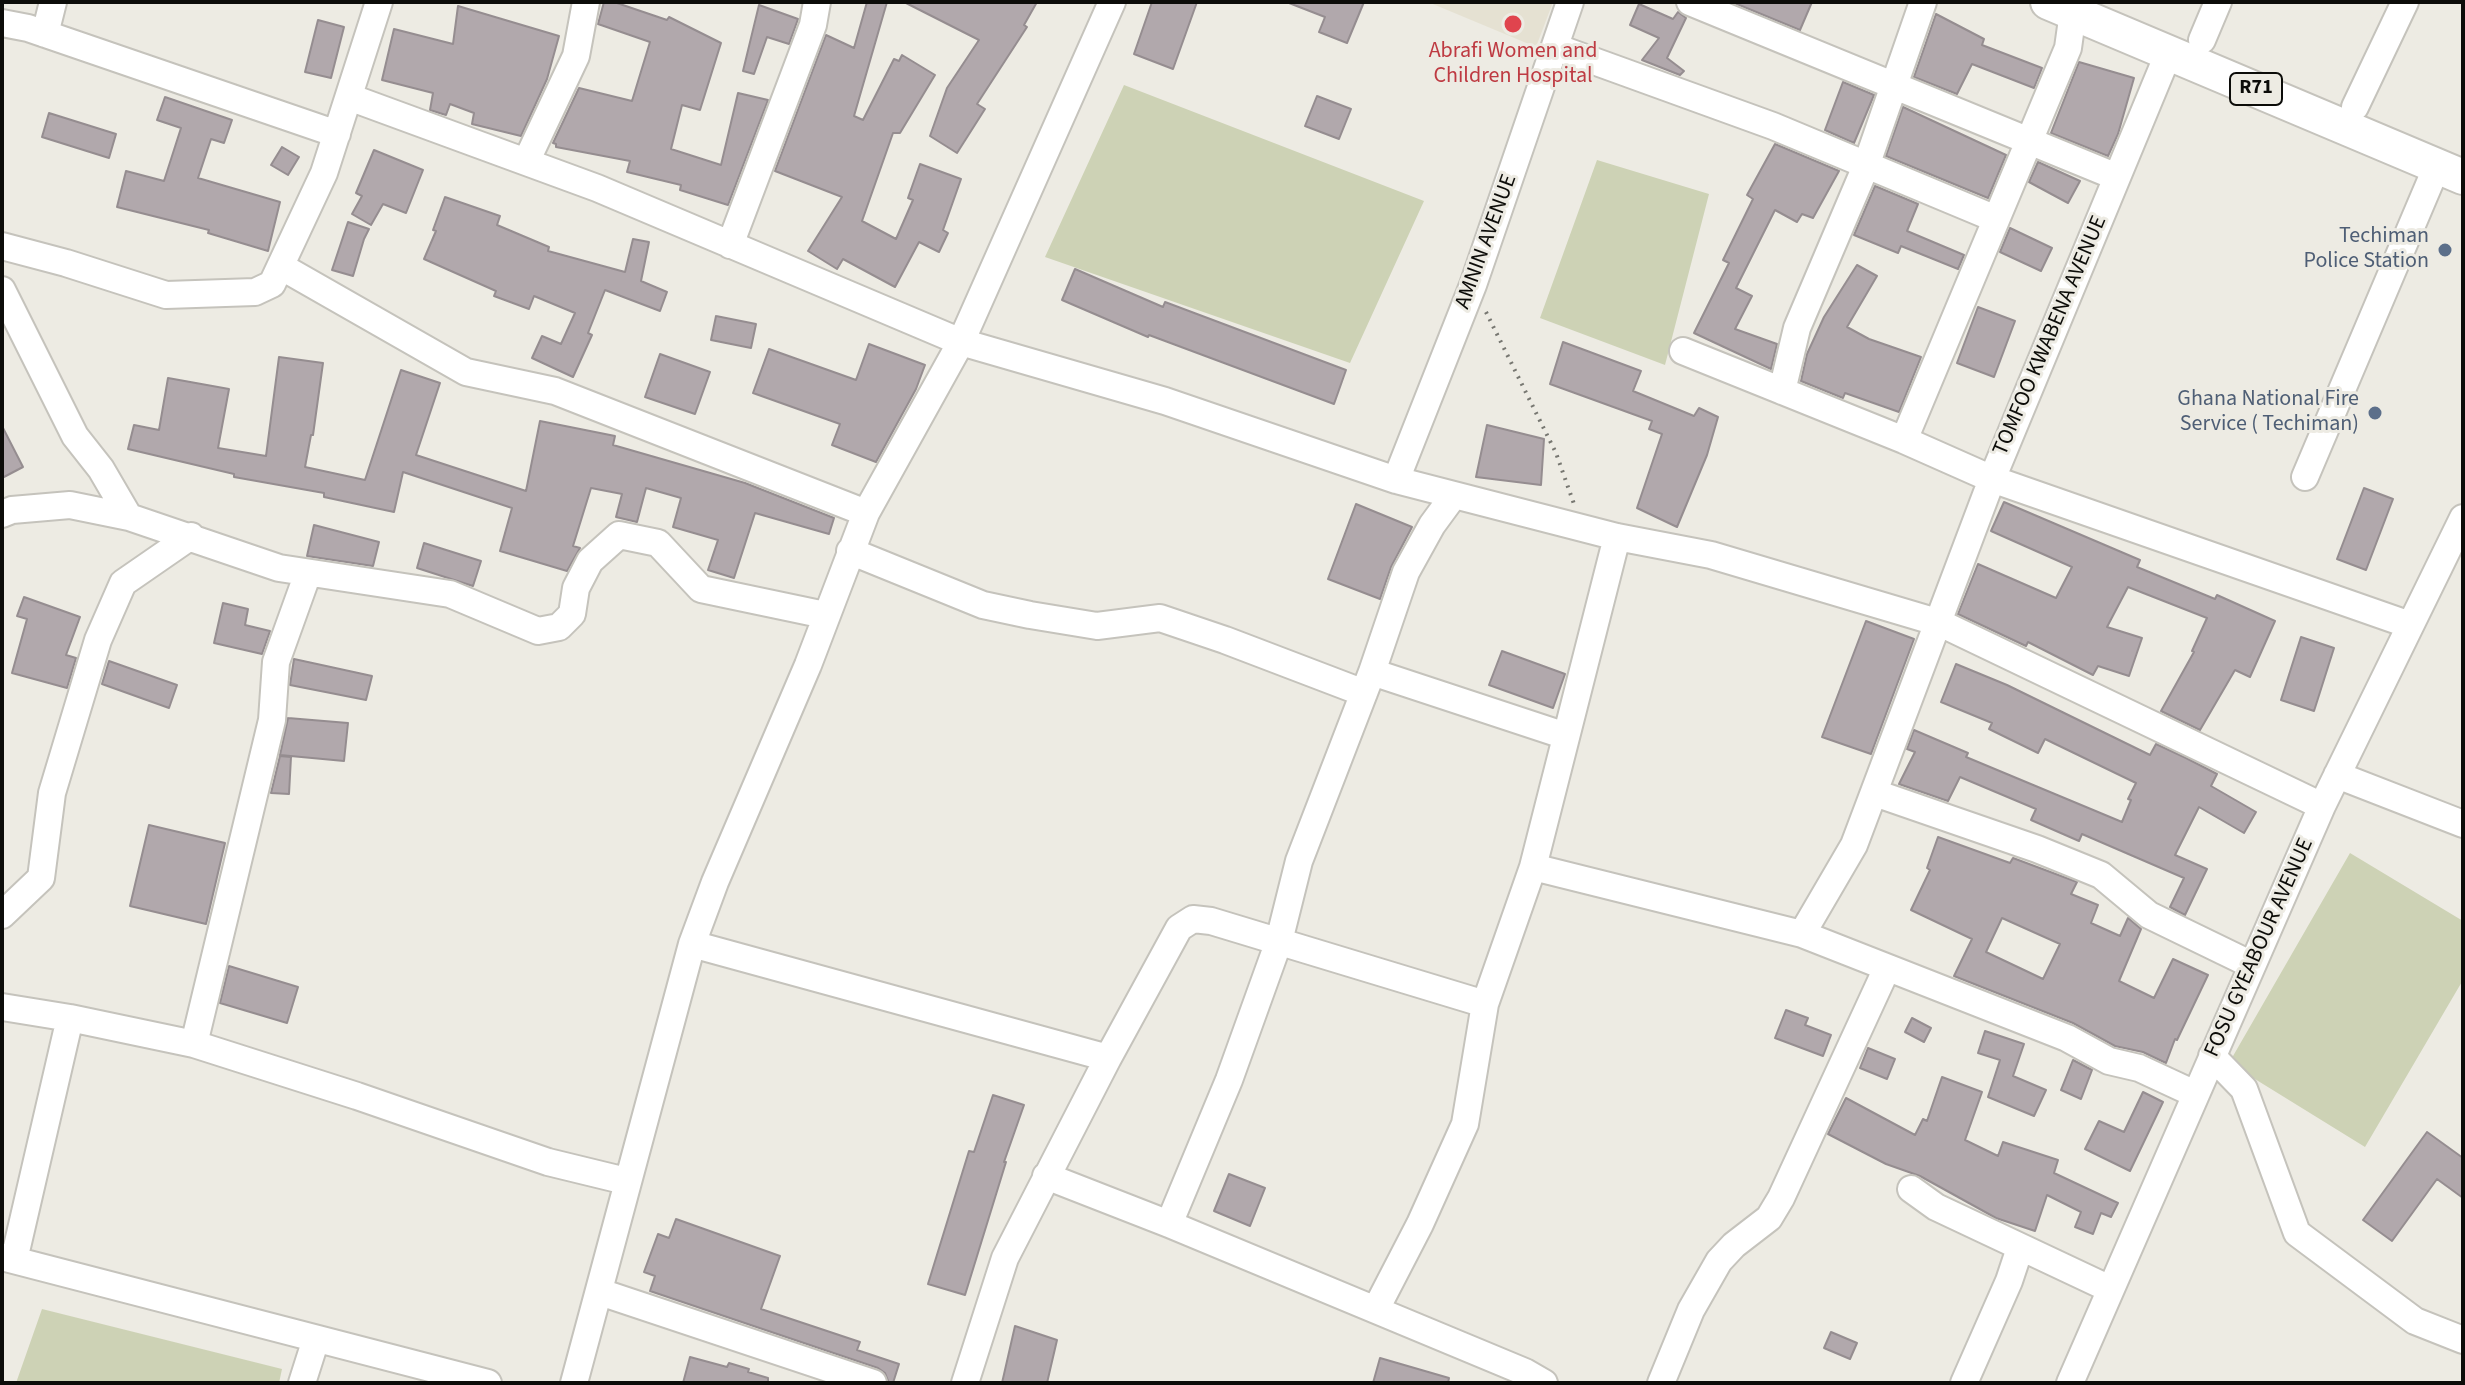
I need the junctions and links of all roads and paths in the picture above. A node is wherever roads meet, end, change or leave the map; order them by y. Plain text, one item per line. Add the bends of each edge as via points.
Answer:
1 (53, 2) edge
2 (379, 2) edge
3 (586, 2) edge
4 (817, 2) edge
5 (1112, 2) edge
6 (1570, 2) edge
7 (1690, 2) edge
8 (1923, 2) edge
9 (2109, 2) edge
10 (2218, 2) edge
11 (2405, 2) edge
12 (2060, 7) edge
13 (2, 23) edge
14 (45, 34) junction
15 (2202, 40) junction
16 (1555, 47) junction
17 (2169, 52) junction
18 (1893, 83) junction
19 (349, 97) junction
20 (2355, 107) junction
21 (337, 134) junction
22 (2030, 140) junction
23 (526, 162) junction
24 (2454, 165) edge
25 (1866, 166) junction
26 (2117, 177) junction
27 (1996, 219) junction
28 (730, 245) junction
29 (2, 246) edge
30 (282, 267) junction
31 (1473, 285) junction
32 (2, 290) edge
33 (961, 342) junction
34 (1683, 351) dead end
35 (1782, 391) junction
36 (1904, 440) junction
37 (101, 469) junction
38 (2305, 477) dead end
39 (1992, 479) junction
40 (1396, 480) junction
41 (1454, 495) junction
42 (70, 505) junction
43 (866, 513) junction
44 (2, 514) edge
45 (129, 517) junction
46 (2463, 518) edge
47 (1582, 528) junction
48 (191, 536) junction
49 (1617, 537) junction
50 (850, 551) junction
51 (308, 573) junction
52 (825, 615) junction
53 (1940, 623) junction
54 (2410, 625) junction
55 (1368, 683) junction
56 (1566, 736) junction
57 (2337, 775) junction
58 (1875, 793) junction
59 (2322, 806) junction
60 (2463, 824) edge
61 (1533, 867) junction
62 (2, 915) edge
63 (1802, 934) junction
64 (1279, 941) junction
65 (692, 944) junction
66 (2252, 965) junction
67 (1887, 968) junction
68 (1485, 1004) junction
69 (2, 1007) edge
70 (70, 1018) junction
71 (194, 1044) junction
72 (2212, 1056) junction
73 (1108, 1058) junction
74 (2195, 1094) junction
75 (1046, 1176) junction
76 (626, 1181) junction
77 (1911, 1189) dead end
78 (1169, 1224) junction
79 (2020, 1248) junction
80 (8, 1259) edge
81 (2110, 1289) junction
82 (600, 1292) junction
83 (1376, 1309) junction
84 (316, 1339) junction
85 (2463, 1340) edge
86 (302, 1383) edge
87 (488, 1383) edge
88 (574, 1383) edge
89 (873, 1383) edge
90 (965, 1383) edge
91 (1544, 1383) edge
92 (1661, 1383) edge
93 (1964, 1383) edge
94 (2070, 1383) edge

1 - 14 street
2 - 19 street
3 - 23 street via 576,56
4 - 28 street
5 - 33 street
6 - 16 street, AMNIN AVENUE
7 - 18 street
8 - 18 street
9 - 15 main road, R71
10 - 15 street
11 - 20 street
12 - 17 main road, R71
12 - 22 street via 2068,48
13 - 14 street
14 - 21 street
15 - 20 main road, R71
16 - 25 street via 1773,126
16 - 31 street, AMNIN AVENUE
17 - 24 main road, R71
17 - 26 street, TOMFOO KWABENA AVENUE
18 - 22 street
18 - 25 street
19 - 21 street
19 - 23 street
20 - 24 main road, R71
21 - 30 street
22 - 26 street
22 - 27 street
23 - 28 street
24 - 38 street
25 - 27 street
25 - 35 street via 1797,328
26 - 39 street, TOMFOO KWABENA AVENUE
27 - 36 street
28 - 33 street
29 - 30 street via 166,295 255,292 272,284
30 - 43 street via 466,372 555,391
31 - 40 street, AMNIN AVENUE
31 - 47 path via 1556,453
32 - 37 street via 75,436
33 - 40 street via 1165,401
33 - 43 street
34 - 35 street
35 - 36 street
36 - 39 street
37 - 42 street
37 - 45 street
39 - 53 street, TOMFOO KWABENA AVENUE
39 - 54 street
40 - 41 street
41 - 47 street
41 - 55 street via 1406,572
42 - 44 street
42 - 45 street
43 - 50 street
45 - 48 street
46 - 54 street, FOSU GYEABOUR AVENUE
47 - 49 street
48 - 51 street
48 - 62 street via 123,583 98,640 52,793 41,878
49 - 53 street via 1711,555
49 - 56 street
50 - 52 street
50 - 55 street via 983,605 1097,626 1160,618
51 - 52 street via 450,594 538,631 559,627 572,614 576,588 590,561 619,535 658,543 701,589
51 - 71 street via 276,662 272,720
52 - 65 street
53 - 58 street, TOMFOO KWABENA AVENUE
53 - 59 street
54 - 57 street, FOSU GYEABOUR AVENUE
55 - 56 street
55 - 64 street via 1299,861
56 - 61 street
57 - 59 street, FOSU GYEABOUR AVENUE
57 - 60 street
58 - 63 street, TOMFOO KWABENA AVENUE via 1854,845
58 - 66 street via 2101,875 2149,915
59 - 66 street, FOSU GYEABOUR AVENUE
61 - 63 street
61 - 68 street
63 - 67 street
64 - 68 street
64 - 73 street via 1193,919 1179,928
64 - 78 street
65 - 73 street
65 - 76 street
66 - 72 street, FOSU GYEABOUR AVENUE
67 - 74 street
67 - 92 street via 1781,1198 1769,1218 1719,1261 1691,1310
68 - 83 street via 1465,1124
69 - 70 street
70 - 71 street
70 - 80 street
71 - 76 street via 548,1162
72 - 74 street, FOSU GYEABOUR AVENUE
72 - 85 street via 2244,1089 2297,1233 2415,1321
73 - 75 street
74 - 81 street, FOSU GYEABOUR AVENUE
75 - 78 street
75 - 90 street via 1005,1258
76 - 82 street
77 - 79 street
78 - 83 street
79 - 81 street
79 - 93 street
80 - 84 street
81 - 94 street, FOSU GYEABOUR AVENUE
82 - 88 street
82 - 89 street
83 - 91 street
84 - 86 street
84 - 87 street

